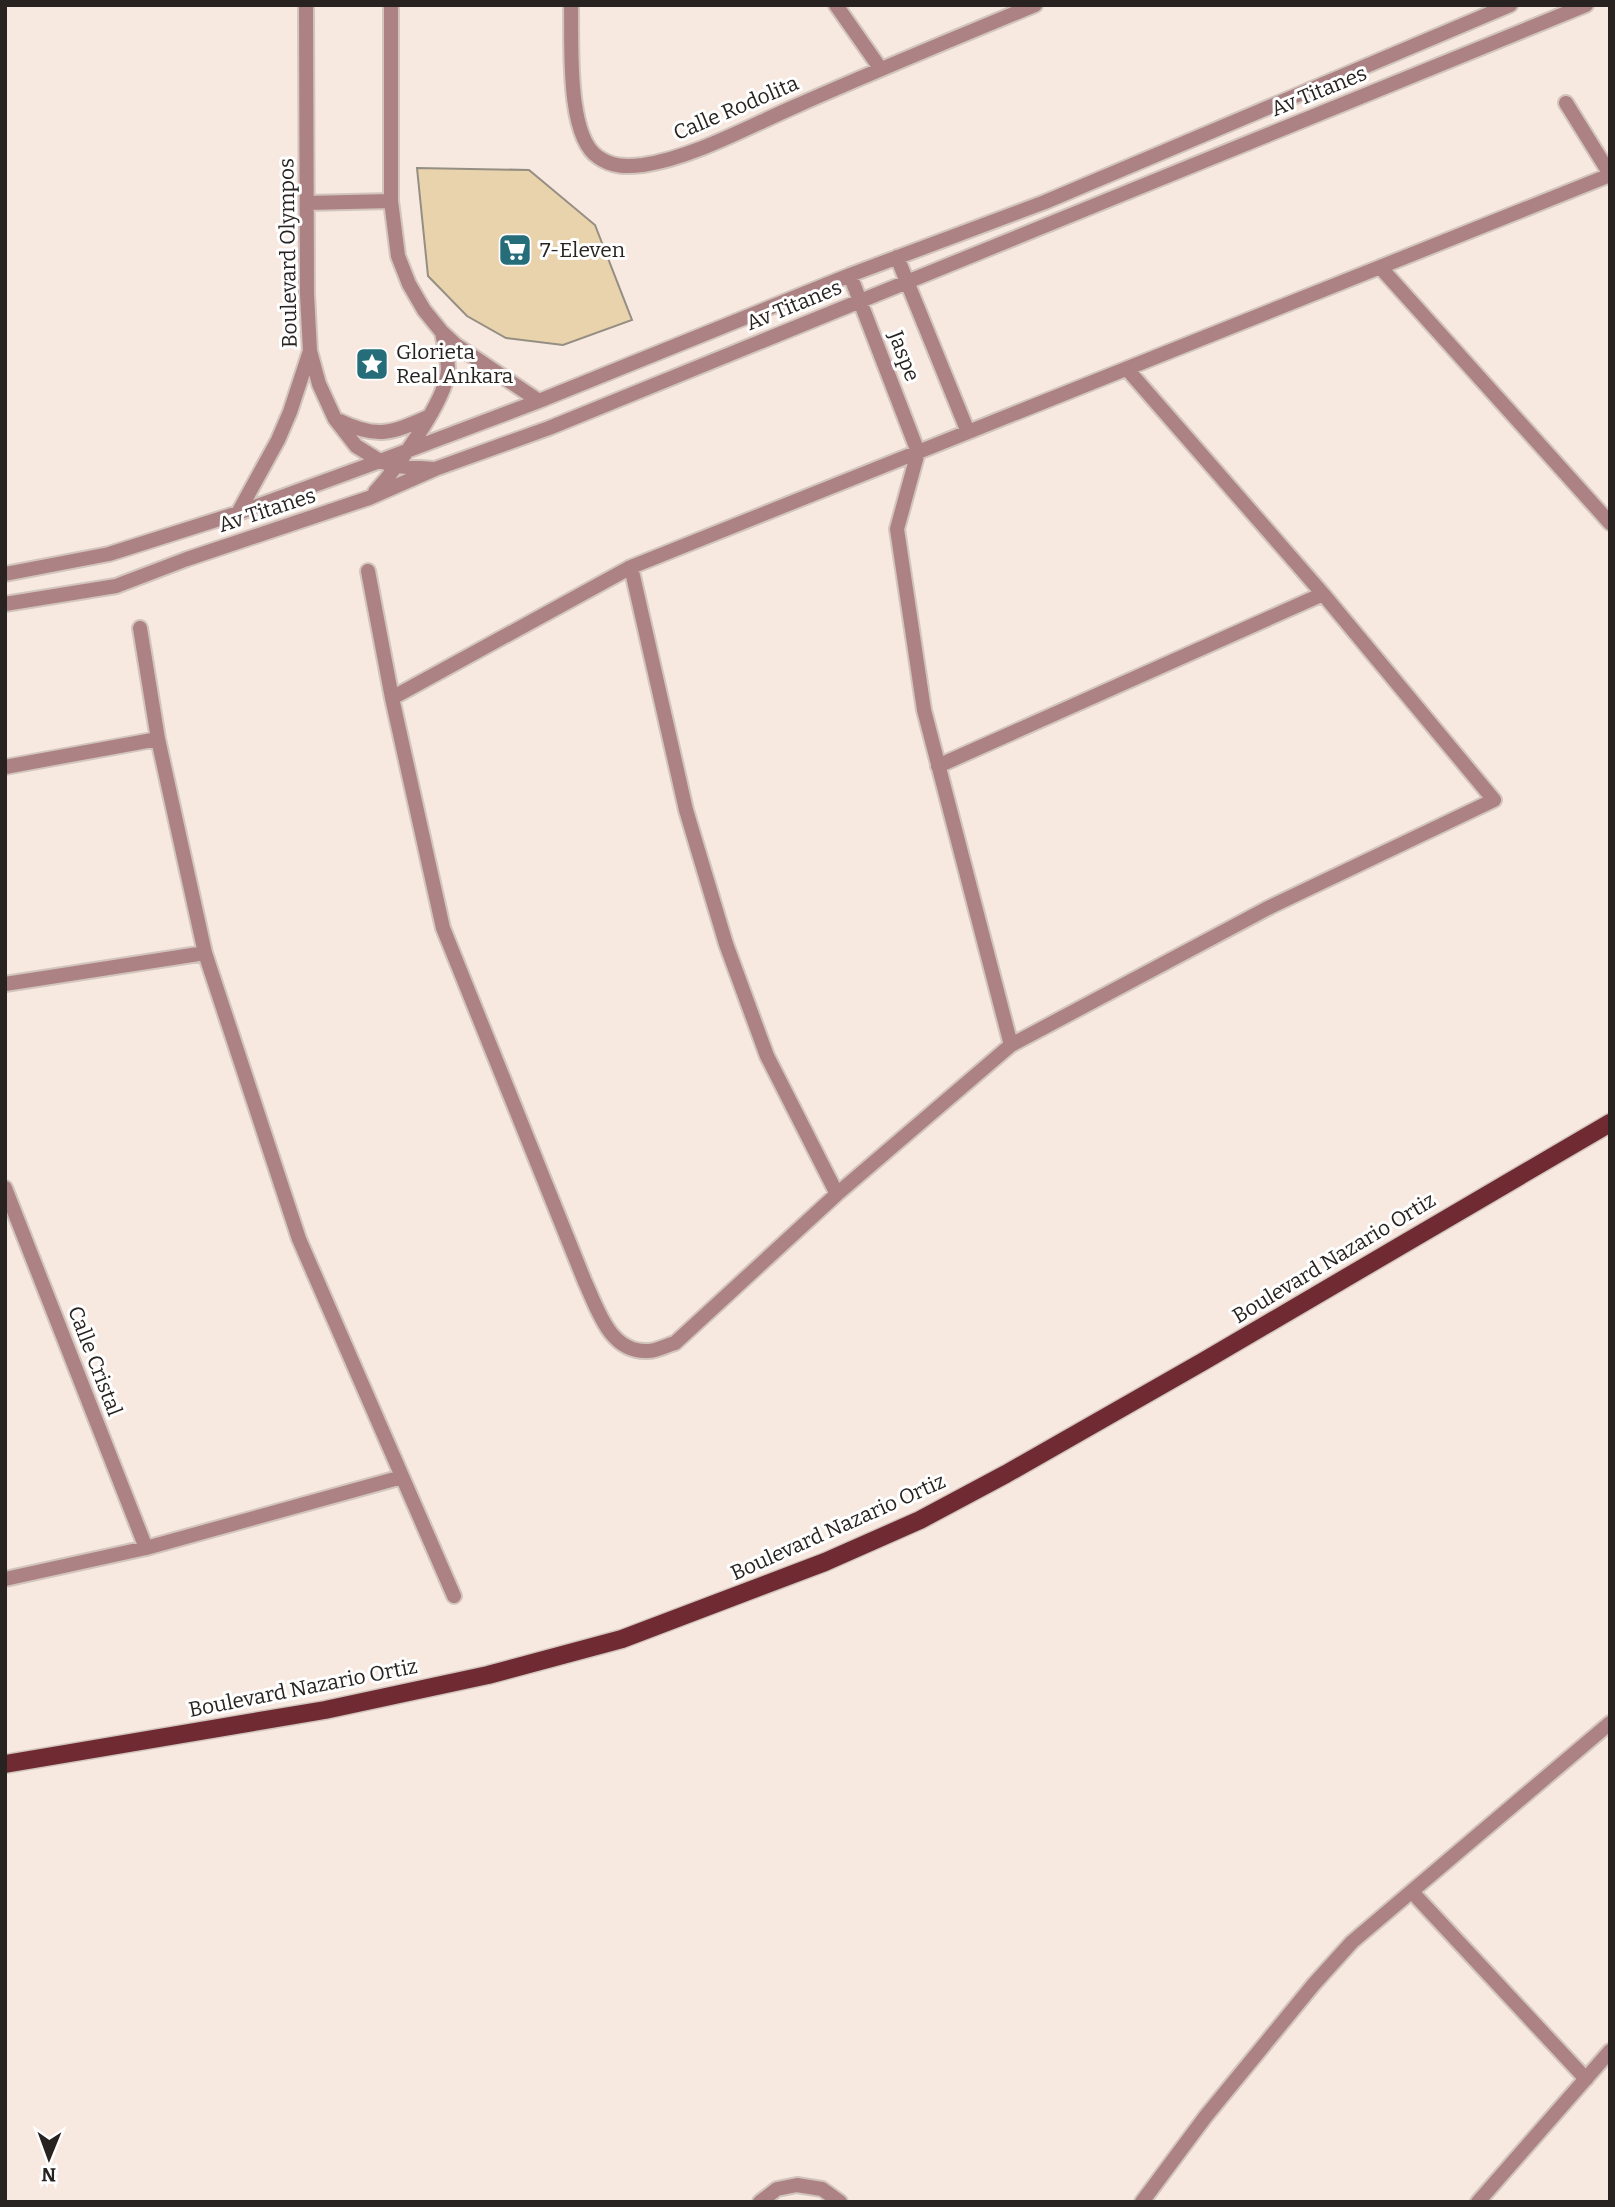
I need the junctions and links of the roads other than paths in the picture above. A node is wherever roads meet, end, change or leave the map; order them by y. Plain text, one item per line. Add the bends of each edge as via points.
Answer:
1 (306, 5) edge
2 (391, 5) edge
3 (571, 5) edge
4 (836, 5) edge
5 (1035, 5) edge
6 (1510, 5) edge
7 (1586, 5) edge
8 (880, 68) junction
9 (1566, 103) dead end
10 (1610, 175) edge
11 (391, 201) junction
12 (307, 203) junction
13 (897, 257) junction
14 (1380, 267) junction
15 (850, 275) junction
16 (907, 282) junction
17 (861, 300) junction
18 (441, 331) junction
19 (310, 351) junction
20 (1127, 369) junction
21 (539, 401) junction
22 (428, 417) junction
23 (335, 419) junction
24 (968, 432) junction
25 (407, 450) junction
26 (918, 452) junction
27 (380, 461) junction
28 (395, 466) junction
29 (435, 469) junction
30 (369, 498) junction
31 (238, 513) junction
32 (1610, 523) edge
33 (631, 567) junction
34 (368, 571) dead end
35 (5, 574) edge
36 (1323, 594) junction
37 (5, 604) edge
38 (140, 628) dead end
39 (392, 698) junction
40 (158, 739) junction
41 (938, 766) junction
42 (5, 767) edge
43 (205, 953) junction
44 (5, 984) edge
45 (1011, 1045) junction
46 (1610, 1123) edge
47 (5, 1188) edge
48 (837, 1194) junction
49 (402, 1477) junction
50 (146, 1548) junction
51 (5, 1579) edge
52 (454, 1596) dead end
53 (1610, 1723) edge
54 (5, 1764) edge
55 (1412, 1892) junction
56 (1610, 2050) edge
57 (1586, 2079) junction
58 (760, 2202) edge
59 (841, 2202) edge
60 (1142, 2202) edge
61 (1478, 2202) edge

1 - 12 street, Boulevard Olympos
2 - 11 street
3 - 8 street, Calle Rodolita via 573,95 580,133 595,156 618,167 685,154
4 - 8 street
5 - 8 street, Calle Rodolita
6 - 13 street, Av Titanes via 1045,202
7 - 16 street, Av Titanes
9 - 10 street
10 - 14 street
11 - 12 street
11 - 18 street via 405,275
12 - 19 street, Boulevard Olympos
13 - 15 street, Av Titanes
13 - 16 street, Jaspe
14 - 20 street
14 - 32 street
15 - 17 street, Jaspe
15 - 21 street, Av Titanes
16 - 17 street, Av Titanes
16 - 24 street, Jaspe
17 - 26 street, Jaspe
17 - 29 street, Av Titanes via 549,428
18 - 21 street
18 - 22 street via 448,371
19 - 23 street, Boulevard Olympos
19 - 31 street via 282,430
20 - 24 street
20 - 36 street
21 - 25 street, Av Titanes
22 - 23 street via 394,432 358,430
22 - 25 street
23 - 27 street, Boulevard Olympos via 356,446
24 - 26 street
25 - 27 street, Av Titanes
25 - 28 street
26 - 33 street
26 - 41 street via 897,529 924,710
27 - 28 street, Boulevard Olympos
27 - 31 street, Av Titanes
28 - 29 street, Boulevard Olympos
28 - 30 street
29 - 30 street, Av Titanes
30 - 37 street, Av Titanes via 116,586
31 - 35 street, Av Titanes via 108,554
33 - 39 street
33 - 48 street via 686,810 726,944 767,1056
34 - 39 street
36 - 41 street
36 - 45 street via 1494,800 1270,907
38 - 40 street
39 - 48 street via 443,928 606,1328 622,1345 648,1351 675,1343
40 - 42 street
40 - 43 street
41 - 45 street
43 - 44 street
43 - 49 street via 299,1239
45 - 48 street
46 - 54 main road, Boulevard Nazario Ortiz via 1006,1474 920,1520 786,1577 622,1639 488,1675 325,1710
47 - 50 street, Calle Cristal
49 - 50 street
49 - 52 street
50 - 51 street
53 - 55 street
55 - 57 street
55 - 60 street via 1352,1942 1314,1984
56 - 57 street
57 - 61 street
58 - 59 street via 777,2189 797,2185 822,2189

